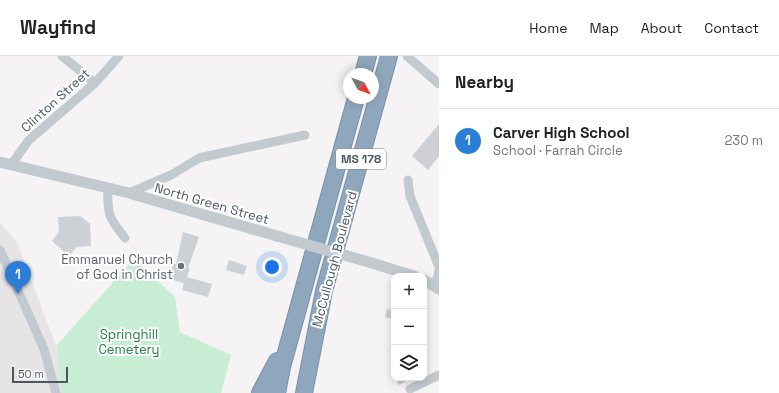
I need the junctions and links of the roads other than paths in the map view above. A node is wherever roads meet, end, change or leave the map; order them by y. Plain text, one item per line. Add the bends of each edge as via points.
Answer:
1 (62, 56) edge
2 (119, 56) edge
3 (368, 56) edge
4 (389, 56) edge
5 (407, 56) edge
6 (365, 68) edge
7 (95, 83) junction
8 (439, 84) edge
9 (354, 104) edge
10 (305, 135) dead end
11 (0, 162) edge
12 (11, 165) junction
13 (408, 180) dead end
14 (108, 189) junction
15 (129, 193) junction
16 (125, 238) dead end
17 (0, 250) edge
18 (439, 267) edge
19 (439, 271) edge
20 (404, 273) edge
21 (427, 282) edge
22 (437, 287) edge
23 (324, 291) junction
24 (292, 328) junction
25 (439, 375) edge
26 (410, 389) dead end
27 (56, 393) edge
28 (260, 393) edge
29 (277, 393) edge
30 (304, 393) edge
31 (312, 393) edge

1 - 7 street
2 - 7 street, Clinton Street
3 - 6 highway
4 - 23 highway, McCullough Boulevard / MS 178
5 - 8 street
7 - 12 street, Clinton Street via 29,140
9 - 24 highway, McCullough Boulevard / MS 178
10 - 15 street via 199,158 171,175
11 - 12 street, North Green Street
12 - 14 street, North Green Street
13 - 18 street via 410,196
14 - 15 street, North Green Street
14 - 16 street via 107,208 110,218
15 - 20 street, North Green Street, bridge
17 - 27 street via 44,348
19 - 22 street
21 - 22 street
23 - 30 highway, McCullough Boulevard / MS 178
23 - 31 highway
24 - 28 highway
24 - 29 highway, McCullough Boulevard / MS 178
25 - 26 street

